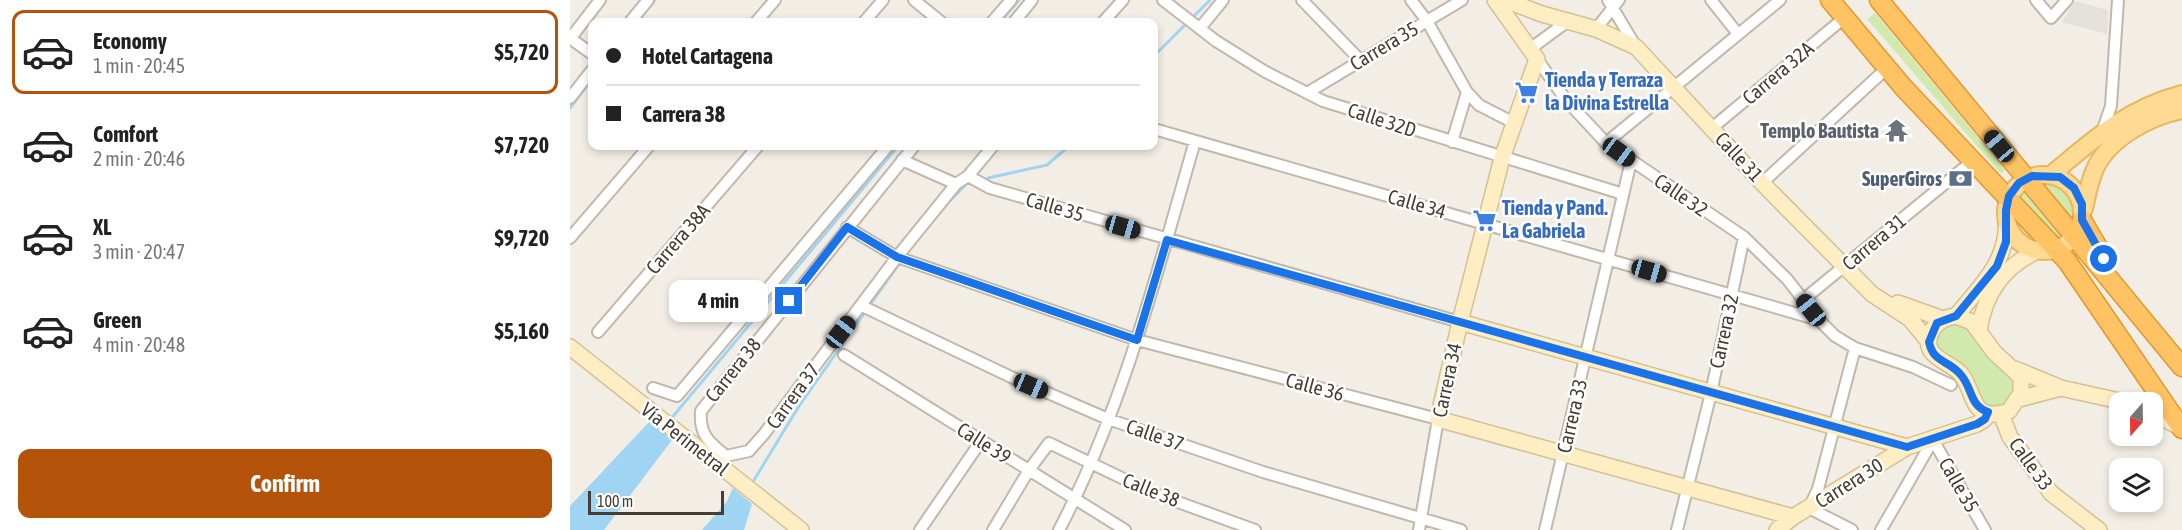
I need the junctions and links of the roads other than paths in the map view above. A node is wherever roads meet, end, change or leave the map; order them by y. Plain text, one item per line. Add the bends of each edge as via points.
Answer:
1 (600, 0) edge
2 (648, 0) edge
3 (775, 0) edge
4 (883, 0) edge
5 (914, 0) edge
6 (1011, 0) edge
7 (1032, 0) edge
8 (1123, 0) edge
9 (1163, 0) edge
10 (1223, 0) edge
11 (1302, 0) edge
12 (1411, 0) edge
13 (1462, 0) edge
14 (1496, 0) edge
15 (1505, 0) edge
16 (1711, 0) edge
17 (1780, 0) edge
18 (1830, 0) edge
19 (2036, 0) edge
20 (2067, 0) edge
21 (2118, 0) edge
22 (1613, 2) edge
23 (1884, 2) edge
24 (633, 18) edge
25 (759, 18) edge
26 (867, 18) edge
27 (936, 18) edge
28 (995, 18) edge
29 (1017, 18) edge
30 (1106, 18) edge
31 (1844, 18) junction
32 (1427, 21) junction
33 (1568, 21) junction
34 (1200, 24) junction
35 (1596, 29) junction
36 (1738, 34) junction
37 (570, 38) edge
38 (1636, 47) junction
39 (588, 51) edge
40 (1534, 54) junction
41 (1360, 60) junction
42 (1887, 68) junction
43 (588, 75) edge
44 (1675, 87) junction
45 (1903, 87) junction
46 (1467, 92) junction
47 (1307, 93) junction
48 (2182, 94) edge
49 (570, 98) edge
50 (2112, 98) junction
51 (2182, 110) edge
52 (1514, 123) junction
53 (2129, 123) junction
54 (1712, 128) junction
55 (1158, 130) edge
56 (2102, 132) junction
57 (1195, 141) junction
58 (1452, 142) junction
59 (1606, 143) junction
60 (646, 150) edge
61 (755, 150) edge
62 (885, 150) edge
63 (911, 150) edge
64 (990, 150) edge
65 (1502, 158) junction
66 (902, 160) junction
67 (1631, 161) junction
68 (1965, 167) junction
69 (2039, 176) junction
70 (968, 177) junction
71 (1762, 183) junction
72 (956, 184) junction
73 (1623, 194) junction
74 (2007, 208) junction
75 (1485, 223) junction
76 (2080, 223) junction
77 (847, 227) junction
78 (1744, 237) junction
79 (570, 238) edge
80 (1167, 240) junction
81 (2047, 250) junction
82 (1608, 259) junction
83 (903, 260) junction
84 (1845, 266) junction
85 (1731, 295) junction
86 (1803, 300) junction
87 (868, 309) junction
88 (1950, 318) junction
89 (1819, 320) junction
90 (1460, 322) junction
91 (1979, 330) junction
92 (598, 332) dead end
93 (1137, 340) junction
94 (1929, 342) junction
95 (570, 347) edge
96 (1855, 348) junction
97 (844, 355) dead end
98 (1585, 357) junction
99 (2179, 358) edge
100 (2015, 369) junction
101 (1951, 386) dead end
102 (653, 388) dead end
103 (2061, 388) junction
104 (1711, 393) junction
105 (2019, 399) junction
106 (2109, 399) edge
107 (1994, 413) junction
108 (2163, 418) edge
109 (1108, 419) junction
110 (1438, 419) junction
111 (1834, 427) junction
112 (2182, 428) edge
113 (1933, 440) junction
114 (981, 441) junction
115 (1907, 447) junction
116 (1563, 453) junction
117 (725, 465) junction
118 (1091, 465) junction
119 (1029, 470) junction
120 (1688, 488) junction
121 (1075, 500) junction
122 (1809, 508) junction
123 (1793, 517) junction
124 (1420, 524) edge
125 (2089, 527) edge
126 (801, 530) edge
127 (920, 530) edge
128 (993, 530) edge
129 (1059, 530) edge
130 (1125, 530) edge
131 (1256, 530) edge
132 (1461, 530) edge
133 (1545, 530) edge
134 (1677, 530) edge
135 (1776, 530) edge
136 (1852, 530) edge
137 (1881, 530) edge
138 (1985, 530) edge

1 - 37 street
2 - 24 street
3 - 25 street
4 - 26 street
5 - 27 street
6 - 28 street
7 - 29 street
8 - 30 street
9 - 34 street, Calle 32D
10 - 34 street
11 - 41 street
12 - 32 street
13 - 32 street, Carrera 35
14 - 40 street
15 - 33 street, Calle 31
16 - 36 street
17 - 36 street
18 - 31 highway
19 - 20 street via 2050,18
21 - 50 street
22 - 35 street
22 - 38 street, Calle 31
23 - 69 highway via 1999,146
31 - 42 highway
31 - 54 street, Carrera 32A
32 - 41 street, Carrera 35
32 - 46 street
33 - 35 street, Calle 31
33 - 40 street
34 - 47 street, Calle 32D via 1264,71
35 - 38 street, Calle 31
36 - 44 street
37 - 39 street
38 - 44 street, Calle 31
40 - 52 street, Carrera 34
40 - 59 street, Calle 32 via 1566,100
41 - 47 street, Carrera 35
42 - 45 highway
42 - 71 street
43 - 49 street
44 - 54 street, Calle 31
44 - 59 street
45 - 68 highway via 1936,136
45 - 74 highway
46 - 52 street via 1479,105
46 - 58 street
47 - 58 street, Calle 32D
48 - 53 main road via 2152,103
50 - 53 street
50 - 56 street
51 - 53 main road
52 - 65 street, Carrera 34
53 - 56 main road
53 - 76 main road via 2100,159
54 - 71 street, Calle 31
55 - 57 street, Calle 34
56 - 69 main road
57 - 75 street, Calle 34
57 - 80 street
58 - 65 street, Calle 32D
59 - 67 street, Calle 32
60 - 79 street
61 - 92 street, Carrera 38A
62 - 102 street, Carrera 38 via 677,396
63 - 66 street, Carrera 38
64 - 70 street, Carrera 37
65 - 73 street, Calle 32D
65 - 75 street, Carrera 34
66 - 72 street
66 - 77 street, Carrera 38
67 - 73 street, Carrera 33
67 - 78 street, Calle 32
68 - 74 highway
68 - 84 street, Carrera 31
69 - 74 main road
69 - 76 highway
69 - 76 main road via 2060,177 2074,188 2079,196
70 - 72 street, Carrera 37
70 - 80 street, Calle 35 via 990,188
71 - 84 street, Calle 31
72 - 83 street, Carrera 37
73 - 82 street, Carrera 33
74 - 81 highway
74 - 88 street via 2006,242 2001,258
75 - 82 street, Calle 34
75 - 90 street, Carrera 34
76 - 81 main road
76 - 99 highway via 2125,297
77 - 83 street, Calle 36
77 - 117 street, Carrera 38 via 701,411 700,426
78 - 85 street, Carrera 32
78 - 86 street, Calle 32
80 - 90 street, Calle 35
80 - 93 street
81 - 91 street via 2012,266 1997,282 1986,302
81 - 112 highway via 2105,315
82 - 85 street, Calle 34
82 - 98 street, Carrera 33
83 - 87 street, Carrera 37
83 - 93 street, Calle 36
84 - 86 street, Carrera 31
84 - 88 street, Calle 31 via 1890,299
84 - 94 street, Calle 31 via 1872,294 1910,319
85 - 89 street, Calle 34
85 - 104 street, Carrera 32
86 - 89 street
87 - 109 street, Calle 37
87 - 117 street, Carrera 37 via 749,451
88 - 91 street, Calle 31 via 1972,322
88 - 94 street via 1933,329
89 - 96 street
90 - 98 street, Calle 35
90 - 110 street, Carrera 34
91 - 100 street
93 - 109 street
93 - 110 street, Calle 36
94 - 107 street, Calle 33 via 1934,357 1961,374 1975,405
95 - 117 street, Vía Perimetral via 683,437
96 - 101 street
96 - 111 street
97 - 114 street, Calle 39
98 - 104 street, Calle 35
98 - 116 street, Carrera 33
100 - 103 street
100 - 105 street via 2022,381
103 - 105 street
103 - 106 street
104 - 111 street, Calle 35
104 - 120 street, Carrera 32
105 - 107 street, Carrera 30 via 2008,411
107 - 113 street, Carrera 30 via 1982,422
107 - 125 street, Calle 33 via 2051,494
108 - 112 street
109 - 118 street
109 - 124 street, Calle 37
110 - 116 street, Calle 36
110 - 124 street, Carrera 34
111 - 115 street, Calle 35
111 - 122 street
113 - 115 street, Carrera 30
113 - 137 street
113 - 138 street, Calle 35
114 - 119 street, Calle 39
114 - 127 street
115 - 122 street, Carrera 30
116 - 120 street, Calle 36
116 - 133 street, Carrera 33
117 - 126 street, Vía Perimetral
118 - 119 street, Calle 38 via 1049,444
118 - 121 street
118 - 131 street, Calle 38 via 1153,493
119 - 121 street, Calle 39
119 - 128 street
120 - 123 street, Calle 36
120 - 134 street, Carrera 32
121 - 129 street
121 - 130 street, Calle 39
122 - 123 street, Carrera 30
122 - 136 street
123 - 135 street, Carrera 30
124 - 132 street, Calle 37

